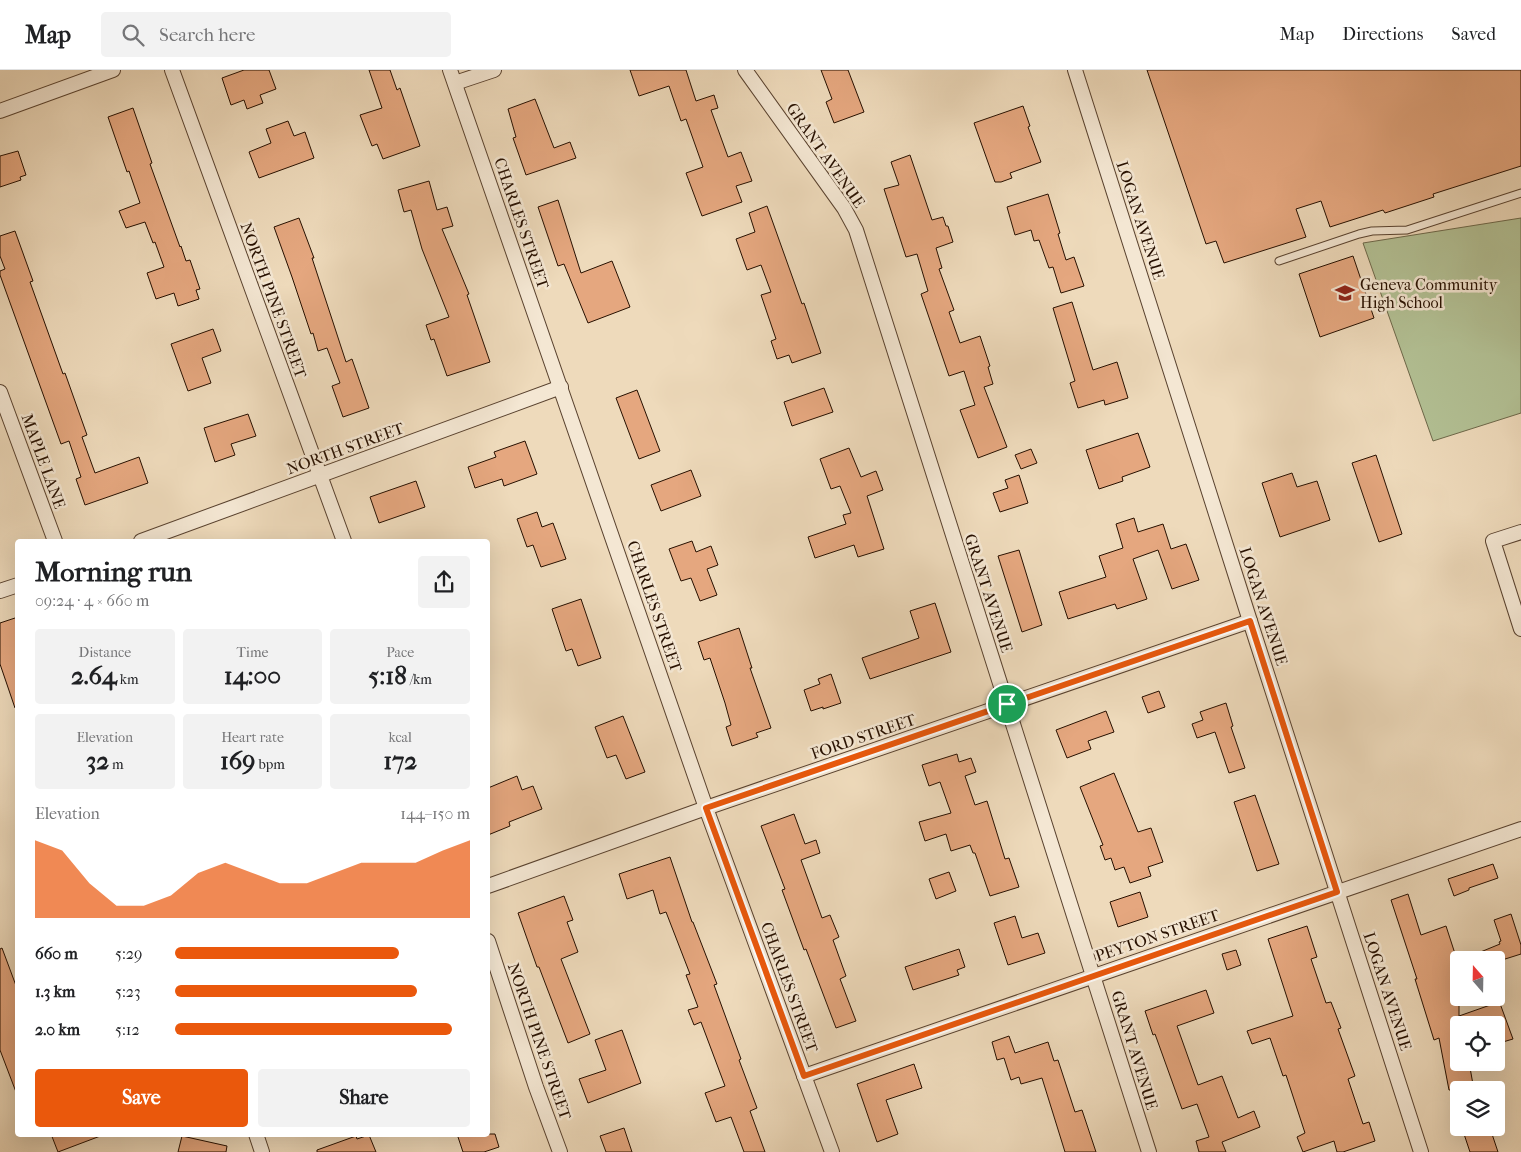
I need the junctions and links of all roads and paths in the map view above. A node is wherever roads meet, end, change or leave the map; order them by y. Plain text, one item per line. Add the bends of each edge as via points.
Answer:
1 (113, 70) edge
2 (172, 70) edge
3 (450, 70) edge
4 (494, 70) edge
5 (744, 70) edge
6 (1075, 70) edge
7 (455, 84) junction
8 (0, 111) edge
9 (1521, 192) edge
10 (1279, 261) dead end
11 (561, 387) junction
12 (0, 392) edge
13 (320, 476) junction
14 (1521, 532) edge
15 (54, 539) edge
16 (147, 539) edge
17 (343, 539) edge
18 (15, 586) edge
19 (0, 591) edge
20 (1250, 621) junction
21 (1521, 629) edge
22 (1007, 704) junction
23 (706, 808) junction
24 (1521, 828) edge
25 (490, 885) edge
26 (1337, 892) junction
27 (490, 947) edge
28 (1094, 976) junction
29 (804, 1076) junction
30 (257, 1137) edge
31 (262, 1152) edge
32 (560, 1152) edge
33 (832, 1152) edge
34 (1148, 1152) edge
35 (1421, 1152) edge

1 - 8 street
2 - 13 street, NORTH PINE STREET
3 - 7 street, CHARLES STREET
4 - 7 street
5 - 22 street, GRANT AVENUE via 844,208 856,230
6 - 20 street, LOGAN AVENUE
7 - 11 street, CHARLES STREET
9 - 10 lane via 1407,230 1359,234
11 - 13 street, NORTH STREET
11 - 23 street, CHARLES STREET
12 - 15 street, MAPLE LANE
13 - 16 street, NORTH STREET
13 - 17 street, NORTH PINE STREET
14 - 21 street via 1493,541
18 - 19 street
20 - 22 street, FORD STREET
20 - 26 street, LOGAN AVENUE
22 - 23 street, FORD STREET
22 - 28 street, GRANT AVENUE
23 - 25 street, FORD STREET
23 - 29 street, CHARLES STREET
24 - 26 street, PEYTON STREET
26 - 28 street, PEYTON STREET
26 - 35 street, LOGAN AVENUE
27 - 32 street, NORTH PINE STREET
28 - 29 street, PEYTON STREET
28 - 34 street, GRANT AVENUE
29 - 33 street, CHARLES STREET
30 - 31 street

